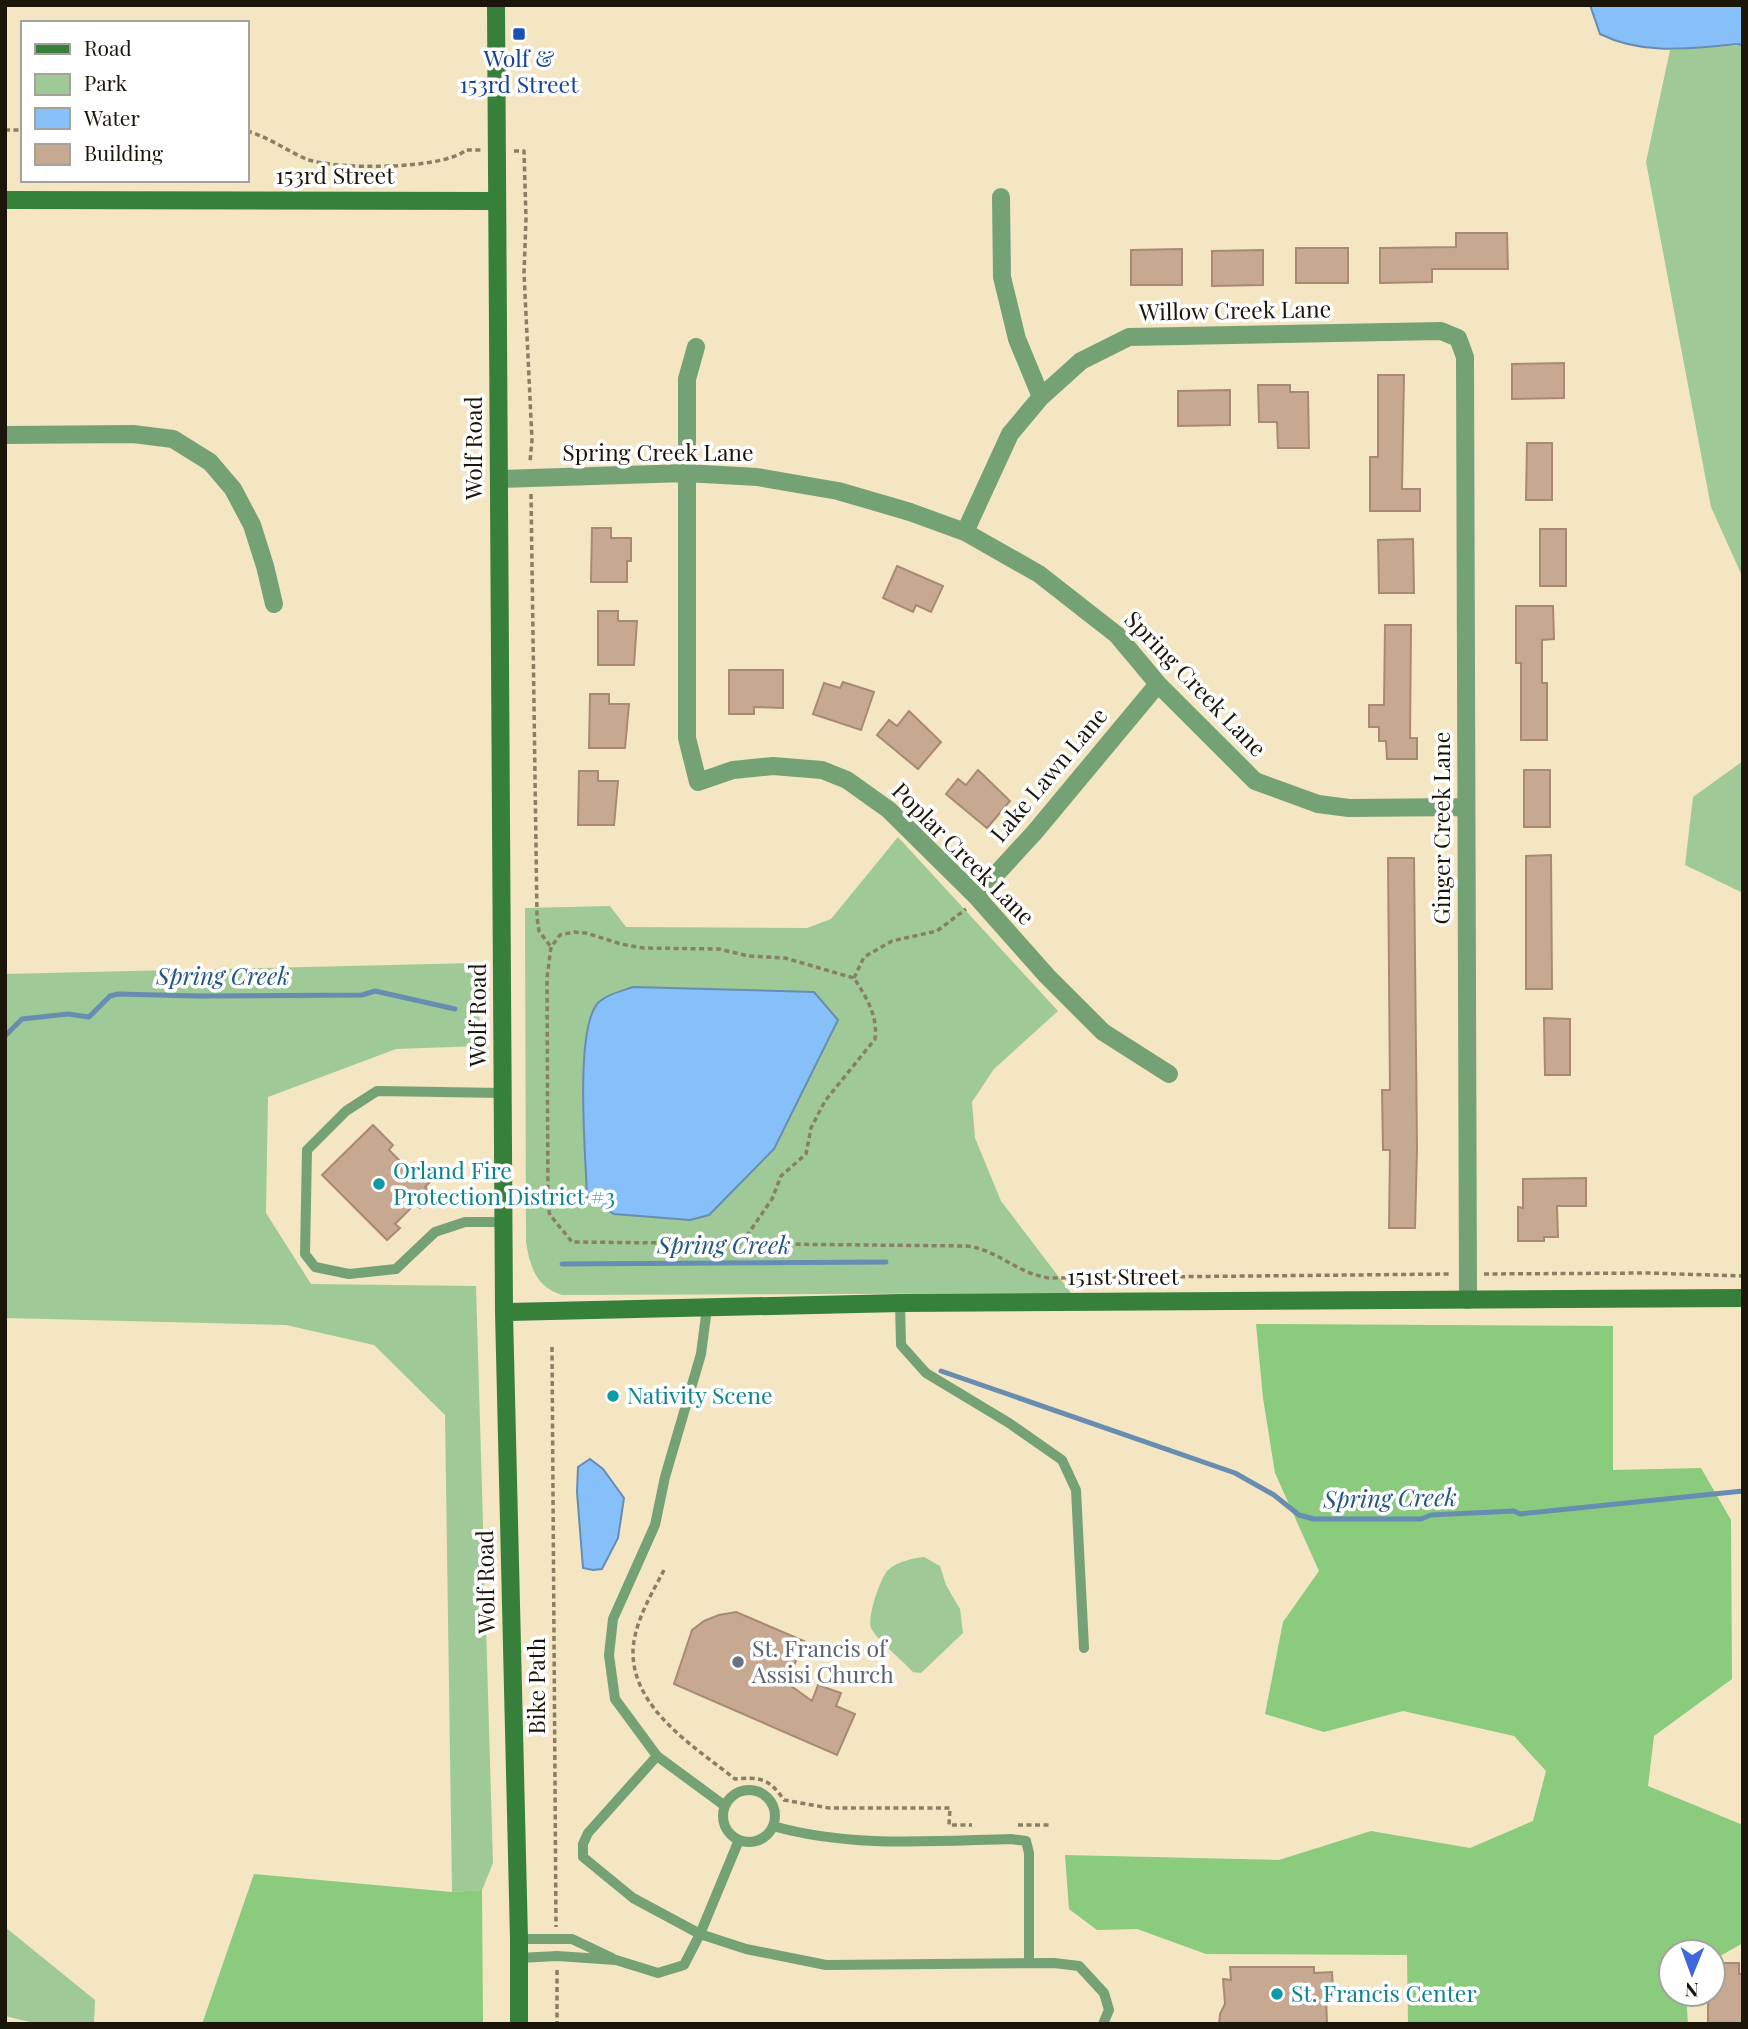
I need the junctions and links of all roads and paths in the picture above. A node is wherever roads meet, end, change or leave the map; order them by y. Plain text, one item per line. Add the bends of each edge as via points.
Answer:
1 (496, 5) edge
2 (248, 131) edge
3 (466, 149) dead end
4 (524, 151) dead end
5 (1001, 197) dead end
6 (5, 200) edge
7 (497, 201) junction
8 (695, 347) dead end
9 (1465, 357) joint
10 (1041, 397) junction
11 (5, 435) edge
12 (686, 473) junction
13 (531, 478) junction
14 (499, 479) junction
15 (965, 532) junction
16 (274, 604) dead end
17 (1158, 684) junction
18 (1466, 807) junction
19 (977, 898) junction
20 (551, 947) junction
21 (853, 978) junction
22 (1170, 1074) dead end
23 (503, 1093) junction
24 (504, 1222) junction
25 (744, 1244) junction
26 (1468, 1274) junction
27 (1743, 1276) edge
28 (1743, 1298) edge
29 (1468, 1300) junction
30 (900, 1303) junction
31 (707, 1308) junction
32 (504, 1312) junction
33 (552, 1347) dead end
34 (664, 1570) dead end
35 (1084, 1648) dead end
36 (657, 1756) junction
37 (725, 1806) junction
38 (974, 1825) dead end
39 (1013, 1825) dead end
40 (1051, 1825) dead end
41 (773, 1826) junction
42 (739, 1840) junction
43 (700, 1934) junction
44 (556, 1938) junction
45 (519, 1939) junction
46 (557, 1956) junction
47 (519, 1958) junction
48 (615, 1960) junction
49 (1029, 1963) junction
50 (519, 2024) edge
51 (557, 2024) edge
52 (1103, 2024) edge

1 - 7 main road, Wolf Road
2 - 3 path via 321,163 407,167 459,156
4 - 13 path
5 - 10 street via 1002,276 1017,339
6 - 7 main road, 153rd Street
7 - 14 main road, Wolf Road
8 - 12 street via 687,380
9 - 10 street, Willow Creek Lane via 1458,338 1441,331 1129,337 1081,361
9 - 18 street, Ginger Creek Lane
10 - 15 street, Willow Creek Lane via 1010,434
11 - 16 street via 133,434 173,439 192,450 210,462 233,489 252,525
12 - 13 street, Spring Creek Lane
12 - 15 street, Spring Creek Lane via 757,477 838,491
12 - 19 street, Poplar Creek Lane via 687,738 698,782 733,770 773,766 822,770 847,780 889,810
13 - 14 street, Spring Creek Lane
13 - 20 path via 537,916
14 - 23 main road, Wolf Road
15 - 17 street, Spring Creek Lane via 1039,575 1117,635
17 - 18 street, Spring Creek Lane via 1255,781 1318,804 1349,808
17 - 19 street, Lake Lawn Lane
18 - 26 street, Ginger Creek Lane
19 - 21 path via 937,931 892,941 864,957
19 - 22 street, Poplar Creek Lane via 1102,1032
20 - 21 path via 560,935 586,933 643,948 719,949 785,958
20 - 25 path via 547,1016 550,1215 572,1242
21 - 25 path via 870,1004 875,1039 825,1101 806,1154 781,1176
23 - 24 main road, Wolf Road
23 - 24 lane via 377,1091 346,1111 307,1150 305,1254 315,1267 349,1274 396,1269 435,1232 465,1222
24 - 32 main road, Wolf Road
25 - 26 path via 967,1246 987,1250 1019,1270 1049,1278
26 - 27 path
26 - 29 street, Ginger Creek Lane
28 - 29 main road, 151st Street
29 - 30 main road, 151st Street
30 - 31 main road, 151st Street
30 - 35 lane via 901,1345 926,1373 1062,1460 1076,1490
31 - 32 main road, 151st Street
31 - 36 lane via 701,1354 655,1525 613,1619 609,1655 615,1699
32 - 45 main road, Wolf Road
33 - 44 path, Bike Path
34 - 38 path via 641,1618 633,1649 635,1675 672,1729 735,1779 754,1777 774,1784 784,1800 829,1808 950,1808 949,1825
36 - 37 lane
36 - 43 lane via 588,1833 583,1857 633,1898
37 - 41 lane via 743,1790 759,1792 772,1802
37 - 42 lane via 723,1822
39 - 40 path
41 - 42 lane via 763,1838
41 - 49 lane via 806,1836 875,1842 1026,1841
42 - 43 lane
43 - 48 lane via 684,1965 658,1973
43 - 49 lane via 746,1949 826,1965
44 - 45 lane
44 - 48 lane via 572,1939
45 - 47 main road, Wolf Road
46 - 47 lane
46 - 48 lane
46 - 51 path
47 - 50 main road, Wolf Road
49 - 52 lane via 1079,1966 1104,1993 1109,2010

